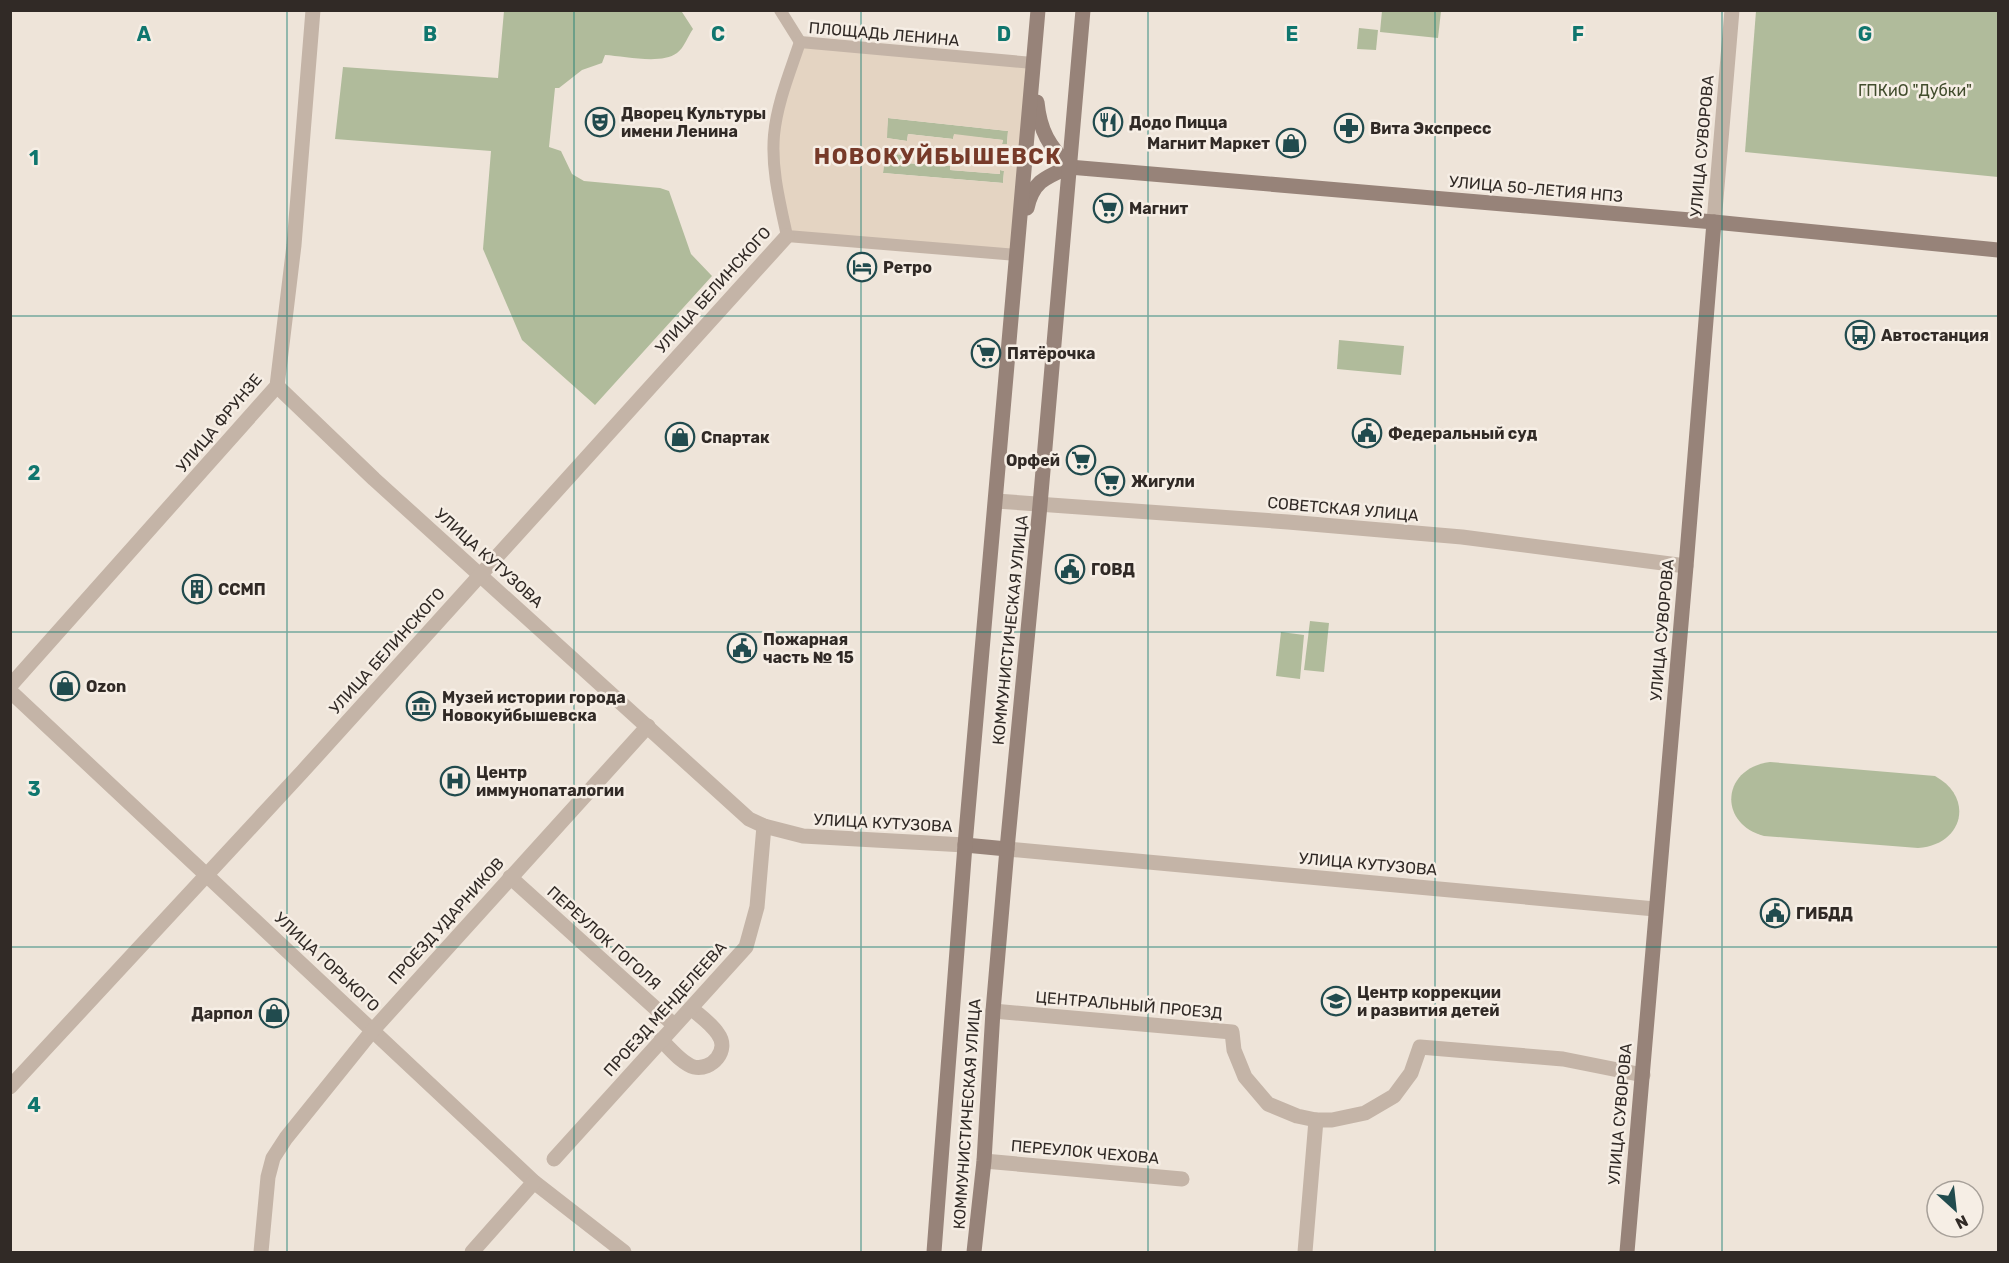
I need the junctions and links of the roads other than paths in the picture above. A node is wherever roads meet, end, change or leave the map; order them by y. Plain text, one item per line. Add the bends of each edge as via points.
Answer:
1 (313, 10) edge
2 (780, 10) edge
3 (1038, 10) edge
4 (1083, 10) edge
5 (1732, 10) edge
6 (800, 42) junction
7 (1033, 63) junction
8 (1069, 167) junction
9 (1714, 222) junction
10 (787, 236) junction
11 (1998, 250) edge
12 (1017, 255) junction
13 (277, 386) junction
14 (996, 501) junction
15 (1040, 505) junction
16 (1686, 566) junction
17 (480, 575) junction
18 (10, 686) edge
19 (10, 691) edge
20 (648, 726) junction
21 (764, 826) junction
22 (965, 845) junction
23 (1007, 849) junction
24 (207, 876) junction
25 (510, 878) junction
26 (1655, 909) junction
27 (691, 1008) junction
28 (993, 1011) junction
29 (674, 1025) junction
30 (373, 1030) junction
31 (661, 1040) junction
32 (1643, 1074) junction
33 (10, 1087) edge
34 (1316, 1120) junction
35 (554, 1160) dead end
36 (984, 1161) junction
37 (1182, 1179) dead end
38 (534, 1182) junction
39 (261, 1252) edge
40 (472, 1252) edge
41 (624, 1252) edge
42 (934, 1252) edge
43 (974, 1252) edge
44 (1305, 1252) edge
45 (1627, 1252) edge

1 - 13 street, УЛИЦА ФРУНЗЕ via 294,245
2 - 6 street
3 - 7 main road, КОММУНИСТИЧЕСКАЯ УЛИЦА
4 - 8 main road, КОММУНИСТИЧЕСКАЯ УЛИЦА
5 - 9 street, УЛИЦА СУВОРОВА
6 - 7 street, ПЛОЩАДЬ ЛЕНИНА
6 - 10 street, ПЛОЩАДЬ ЛЕНИНА via 783,92 774,136 776,181
7 - 8 main road via 1039,121 1050,146
7 - 12 main road, КОММУНИСТИЧЕСКАЯ УЛИЦА
8 - 9 main road, УЛИЦА 50-ЛЕТИЯ НПЗ
8 - 12 main road via 1044,177 1031,193
8 - 15 main road, КОММУНИСТИЧЕСКАЯ УЛИЦА
9 - 11 main road, УЛИЦА 50-ЛЕТИЯ НПЗ
9 - 16 main road, УЛИЦА СУВОРОВА
10 - 12 street
10 - 17 street, УЛИЦА БЕЛИНСКОГО
12 - 14 main road, КОММУНИСТИЧЕСКАЯ УЛИЦА
13 - 17 street, УЛИЦА КУТУЗОВА
13 - 18 street, УЛИЦА ФРУНЗЕ
14 - 15 street, СОВЕТСКАЯ УЛИЦА
14 - 22 main road, КОММУНИСТИЧЕСКАЯ УЛИЦА
15 - 16 street, СОВЕТСКАЯ УЛИЦА via 1462,537
15 - 23 main road, КОММУНИСТИЧЕСКАЯ УЛИЦА
16 - 26 main road, УЛИЦА СУВОРОВА
17 - 20 street, УЛИЦА КУТУЗОВА
17 - 24 street, УЛИЦА БЕЛИНСКОГО
19 - 24 street, УЛИЦА ГОРЬКОГО
20 - 21 street, УЛИЦА КУТУЗОВА via 750,819
20 - 25 street, ПРОЕЗД УДАРНИКОВ
21 - 22 street, УЛИЦА КУТУЗОВА via 803,836
21 - 27 street, ПРОЕЗД МЕНДЕЛЕЕВА via 757,907 746,947
22 - 23 main road, УЛИЦА КУТУЗОВА
22 - 42 main road, КОММУНИСТИЧЕСКАЯ УЛИЦА
23 - 26 street, УЛИЦА КУТУЗОВА
23 - 28 main road, КОММУНИСТИЧЕСКАЯ УЛИЦА
24 - 30 street, УЛИЦА ГОРЬКОГО
24 - 33 street, УЛИЦА БЕЛИНСКОГО
25 - 29 street, ПЕРЕУЛОК ГОГОЛЯ
25 - 30 street, ПРОЕЗД УДАРНИКОВ
26 - 32 main road, УЛИЦА СУВОРОВА
27 - 29 street, ПРОЕЗД МЕНДЕЛЕЕВА
27 - 31 street via 718,1033 722,1047 716,1061 695,1067
28 - 34 street, ЦЕНТРАЛЬНЫЙ ПРОЕЗД via 1232,1032 1234,1050 1245,1077 1268,1104
28 - 36 main road, КОММУНИСТИЧЕСКАЯ УЛИЦА
29 - 31 street, ПРОЕЗД МЕНДЕЛЕЕВА
30 - 38 street, УЛИЦА ГОРЬКОГО
30 - 39 street, ПРОЕЗД УДАРНИКОВ via 273,1158
31 - 35 street, ПРОЕЗД МЕНДЕЛЕЕВА
32 - 34 street, ЦЕНТРАЛЬНЫЙ ПРОЕЗД via 1563,1059 1420,1047 1411,1073 1394,1096 1365,1113
32 - 45 main road, УЛИЦА СУВОРОВА
34 - 44 street
36 - 37 street, ПЕРЕУЛОК ЧЕХОВА
36 - 43 main road, КОММУНИСТИЧЕСКАЯ УЛИЦА
38 - 40 street
38 - 41 street, УЛИЦА ГОРЬКОГО

